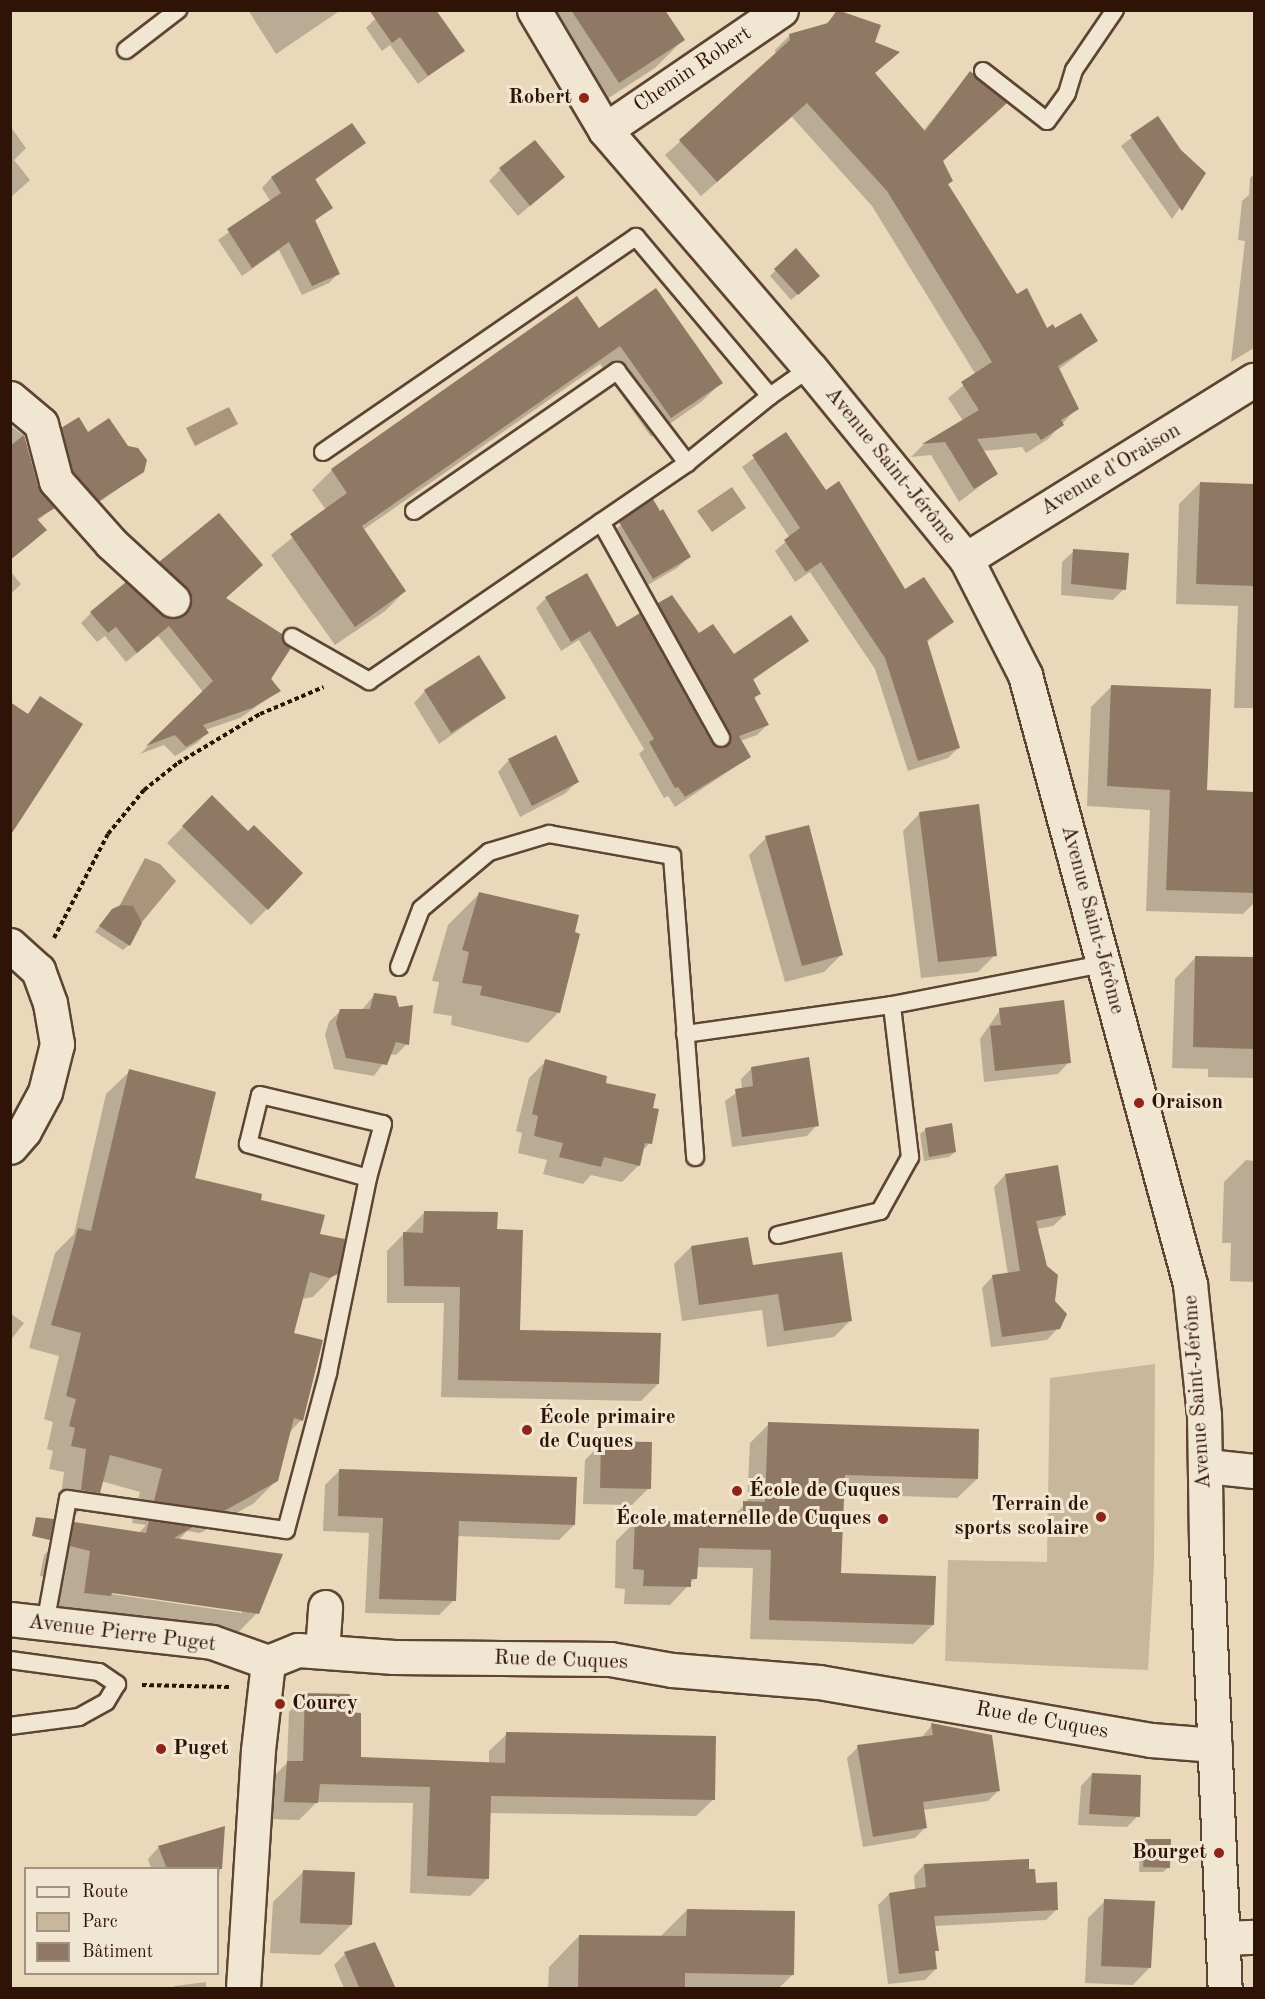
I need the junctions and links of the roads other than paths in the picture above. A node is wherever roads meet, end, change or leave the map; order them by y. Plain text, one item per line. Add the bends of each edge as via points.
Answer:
1 (178, 10) edge
2 (534, 10) edge
3 (781, 10) edge
4 (1115, 10) edge
5 (126, 50) dead end
6 (982, 70) dead end
7 (605, 130) junction
8 (810, 368) junction
9 (1254, 380) edge
10 (770, 396) junction
11 (10, 398) edge
12 (323, 452) dead end
13 (687, 463) junction
14 (414, 511) dead end
15 (600, 522) junction
16 (966, 559) junction
17 (173, 600) dead end
18 (292, 637) dead end
19 (722, 738) dead end
20 (10, 945) edge
21 (1103, 964) junction
22 (399, 967) dead end
23 (892, 1005) junction
24 (685, 1034) junction
25 (10, 1147) edge
26 (695, 1157) dead end
27 (368, 1178) junction
28 (778, 1235) dead end
29 (1207, 1466) junction
30 (1254, 1471) edge
31 (10, 1619) edge
32 (45, 1624) junction
33 (10, 1660) edge
34 (266, 1675) junction
35 (10, 1726) edge
36 (1215, 1744) junction
37 (1239, 1937) edge
38 (243, 1989) edge
39 (1225, 1989) edge

1 - 5 lane
2 - 7 street, Avenue Saint-Jérôme
3 - 7 street, Chemin Robert
4 - 6 lane via 1074,70 1067,93 1047,121
7 - 8 street, Avenue Saint-Jérôme
8 - 10 lane
8 - 16 street, Avenue Saint-Jérôme
9 - 16 street, Avenue d'Oraison
10 - 12 lane via 636,237
10 - 13 lane
11 - 17 street via 41,424 56,481 111,543
13 - 14 lane via 617,371
13 - 15 lane
15 - 18 lane via 369,681
15 - 19 lane
16 - 21 street, Avenue Saint-Jérôme via 1025,675
20 - 25 street via 38,970 50,1003 57,1044 45,1092 24,1131
21 - 23 lane
21 - 29 street, Avenue Saint-Jérôme via 1190,1284
22 - 24 lane via 422,909 489,852 549,834 672,856
23 - 24 lane
23 - 28 lane via 910,1157 880,1211
24 - 26 lane
27 - 27 lane via 248,1144 260,1095 383,1124
27 - 32 lane via 328,1374 286,1530 68,1499
29 - 30 street
29 - 36 street, Avenue Saint-Jérôme via 1206,1543
31 - 32 street, Avenue Pierre Puget
32 - 34 street, Avenue Pierre Puget via 212,1642
33 - 35 lane via 99,1672 117,1684 106,1702 79,1717
34 - 36 street, Rue de Cuques via 323,1632 394,1657 610,1659 672,1670 819,1682 1151,1740
34 - 38 street
36 - 37 street, Avenue Saint-Jérôme
37 - 39 street, Avenue Saint-Jérôme

